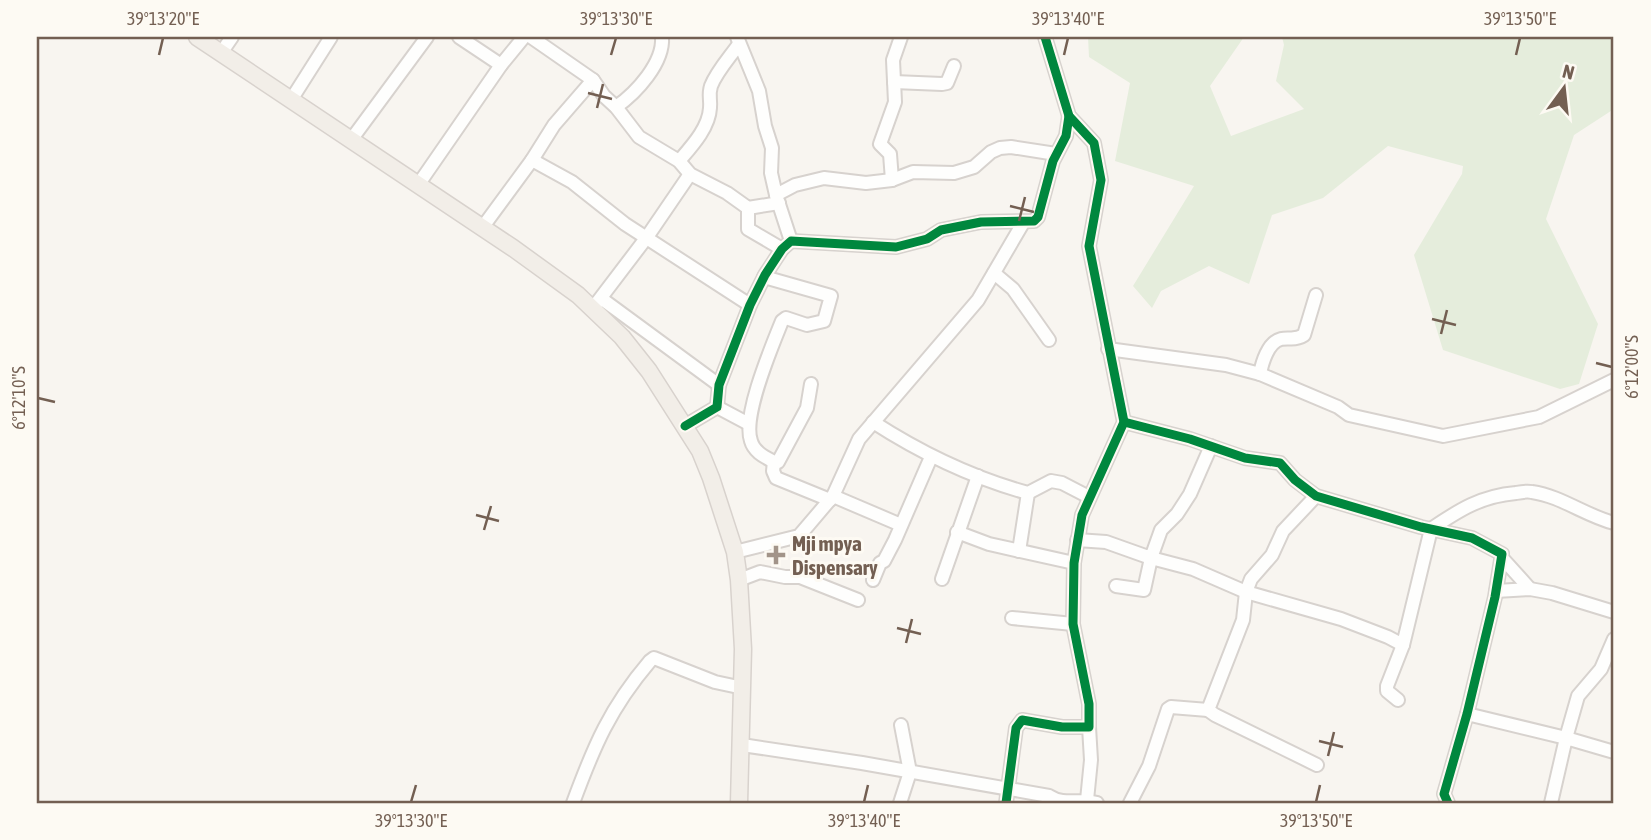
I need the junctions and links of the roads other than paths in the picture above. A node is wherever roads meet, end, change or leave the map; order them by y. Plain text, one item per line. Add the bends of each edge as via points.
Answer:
1 (197, 37) edge
2 (232, 37) edge
3 (331, 37) edge
4 (427, 37) edge
5 (459, 37) edge
6 (524, 37) edge
7 (531, 37) edge
8 (662, 37) edge
9 (901, 37) edge
10 (1045, 37) edge
11 (738, 40) edge
12 (221, 53) junction
13 (501, 65) junction
14 (954, 66) dead end
15 (593, 80) junction
16 (894, 82) junction
17 (291, 100) junction
18 (615, 107) junction
19 (1069, 116) junction
20 (351, 140) junction
21 (1056, 154) junction
22 (532, 160) junction
23 (679, 161) junction
24 (690, 174) junction
25 (892, 180) junction
26 (418, 185) junction
27 (777, 199) junction
28 (748, 208) junction
29 (1023, 223) junction
30 (482, 228) junction
31 (647, 237) junction
32 (786, 245) junction
33 (994, 273) junction
34 (764, 276) junction
35 (1316, 295) dead end
36 (597, 303) junction
37 (750, 305) junction
38 (1049, 340) dead end
39 (1108, 349) junction
40 (1260, 374) junction
41 (1614, 380) edge
42 (811, 384) dead end
43 (719, 385) junction
44 (717, 407) junction
45 (873, 422) junction
46 (1124, 422) junction
47 (749, 425) junction
48 (685, 426) junction
49 (1211, 446) junction
50 (931, 457) junction
51 (774, 462) junction
52 (978, 476) junction
53 (1028, 493) junction
54 (1316, 496) junction
55 (1089, 497) junction
56 (831, 498) junction
57 (1614, 523) edge
58 (901, 525) junction
59 (1431, 529) junction
60 (957, 532) junction
61 (1077, 540) junction
62 (1019, 551) junction
63 (735, 552) junction
64 (1151, 558) junction
65 (1503, 559) junction
66 (1074, 563) junction
67 (942, 579) dead end
68 (739, 580) junction
69 (873, 580) dead end
70 (1116, 586) dead end
71 (1530, 589) junction
72 (1496, 591) junction
73 (1246, 592) junction
74 (858, 600) dead end
75 (1614, 612) edge
76 (1012, 618) dead end
77 (1073, 624) junction
78 (1614, 639) edge
79 (1403, 645) junction
80 (743, 688) junction
81 (1398, 700) dead end
82 (1208, 710) junction
83 (1467, 714) junction
84 (901, 725) dead end
85 (1089, 727) junction
86 (1566, 738) junction
87 (742, 746) junction
88 (1614, 752) edge
89 (1317, 765) dead end
90 (910, 772) junction
91 (1007, 789) junction
92 (1092, 802) edge
93 (573, 803) edge
94 (739, 803) edge
95 (900, 803) edge
96 (1006, 803) edge
97 (1130, 803) edge
98 (1448, 803) edge
99 (1551, 803) edge

1 - 12 main road
2 - 12 street
3 - 17 street
4 - 20 street
5 - 13 street
6 - 13 street
7 - 15 street
8 - 18 street via 662,49 650,70 632,95
9 - 16 street via 893,60
10 - 19 street
11 - 23 street via 712,84 704,125
11 - 27 street via 759,92 772,148
12 - 17 main road
13 - 26 street
14 - 16 street via 947,83
15 - 18 street
15 - 22 street via 554,125
16 - 25 street via 895,102 880,144 890,153
17 - 20 main road
18 - 23 street via 639,137
19 - 21 street via 1066,136
19 - 39 street via 1094,143 1101,180 1089,246
20 - 26 main road
21 - 25 street via 1011,146 954,173 913,172
21 - 29 street via 1038,217
22 - 30 street
22 - 31 street via 572,182
23 - 24 street
24 - 28 street
24 - 31 street
25 - 27 street via 866,183 824,178 795,186
26 - 30 main road
27 - 28 street
27 - 32 street
28 - 32 street via 748,229
29 - 32 street via 981,222 896,247
29 - 33 street
30 - 36 main road
31 - 36 street
31 - 37 street
32 - 34 street
33 - 38 street via 1013,289
33 - 45 street via 978,299
34 - 37 street
34 - 47 street via 831,299 824,321 807,325 786,318 782,321 765,362
35 - 40 street via 1304,335 1274,342
36 - 43 street
36 - 48 main road
37 - 43 street
39 - 40 street via 1198,360
39 - 46 street
40 - 41 street via 1349,415 1443,436 1539,417
42 - 51 street via 807,408
43 - 44 street
44 - 47 street
44 - 48 street
45 - 50 street
45 - 56 street via 859,439
46 - 49 street
46 - 55 street
47 - 51 street via 755,448
48 - 63 main road via 711,478
49 - 54 street via 1245,458 1280,463
49 - 64 street via 1190,494 1161,530
50 - 52 street
50 - 58 street
51 - 56 street via 776,478
52 - 53 street
52 - 60 street
53 - 55 street via 1051,481
53 - 62 street
54 - 59 street
54 - 73 street via 1283,531
55 - 61 street
56 - 58 street
56 - 63 street via 799,536
57 - 59 street via 1531,491 1482,499
58 - 69 street
59 - 65 street via 1472,538 1497,549
59 - 79 street
60 - 62 street
60 - 67 street
61 - 64 street via 1106,542
61 - 66 street
62 - 66 street
63 - 68 main road
64 - 70 street via 1144,590
64 - 73 street via 1193,569
65 - 71 street
65 - 72 street
66 - 77 street
68 - 74 street via 760,572 800,577
68 - 80 main road
71 - 72 street
71 - 75 street
72 - 83 street
73 - 79 street via 1341,619
73 - 82 street via 1242,620
76 - 77 street
77 - 85 street via 1089,704
78 - 86 street via 1601,669 1578,696
79 - 81 street via 1387,686
80 - 87 main road
80 - 93 street via 654,658 619,699 590,755
82 - 89 street
82 - 97 street via 1168,709 1149,766
83 - 86 street
83 - 98 street via 1444,794
84 - 90 street
85 - 91 street via 1019,723
85 - 92 street
86 - 88 street
86 - 99 street
87 - 90 street
87 - 94 main road
90 - 91 street
90 - 95 street
91 - 92 street via 1067,803
91 - 96 street

